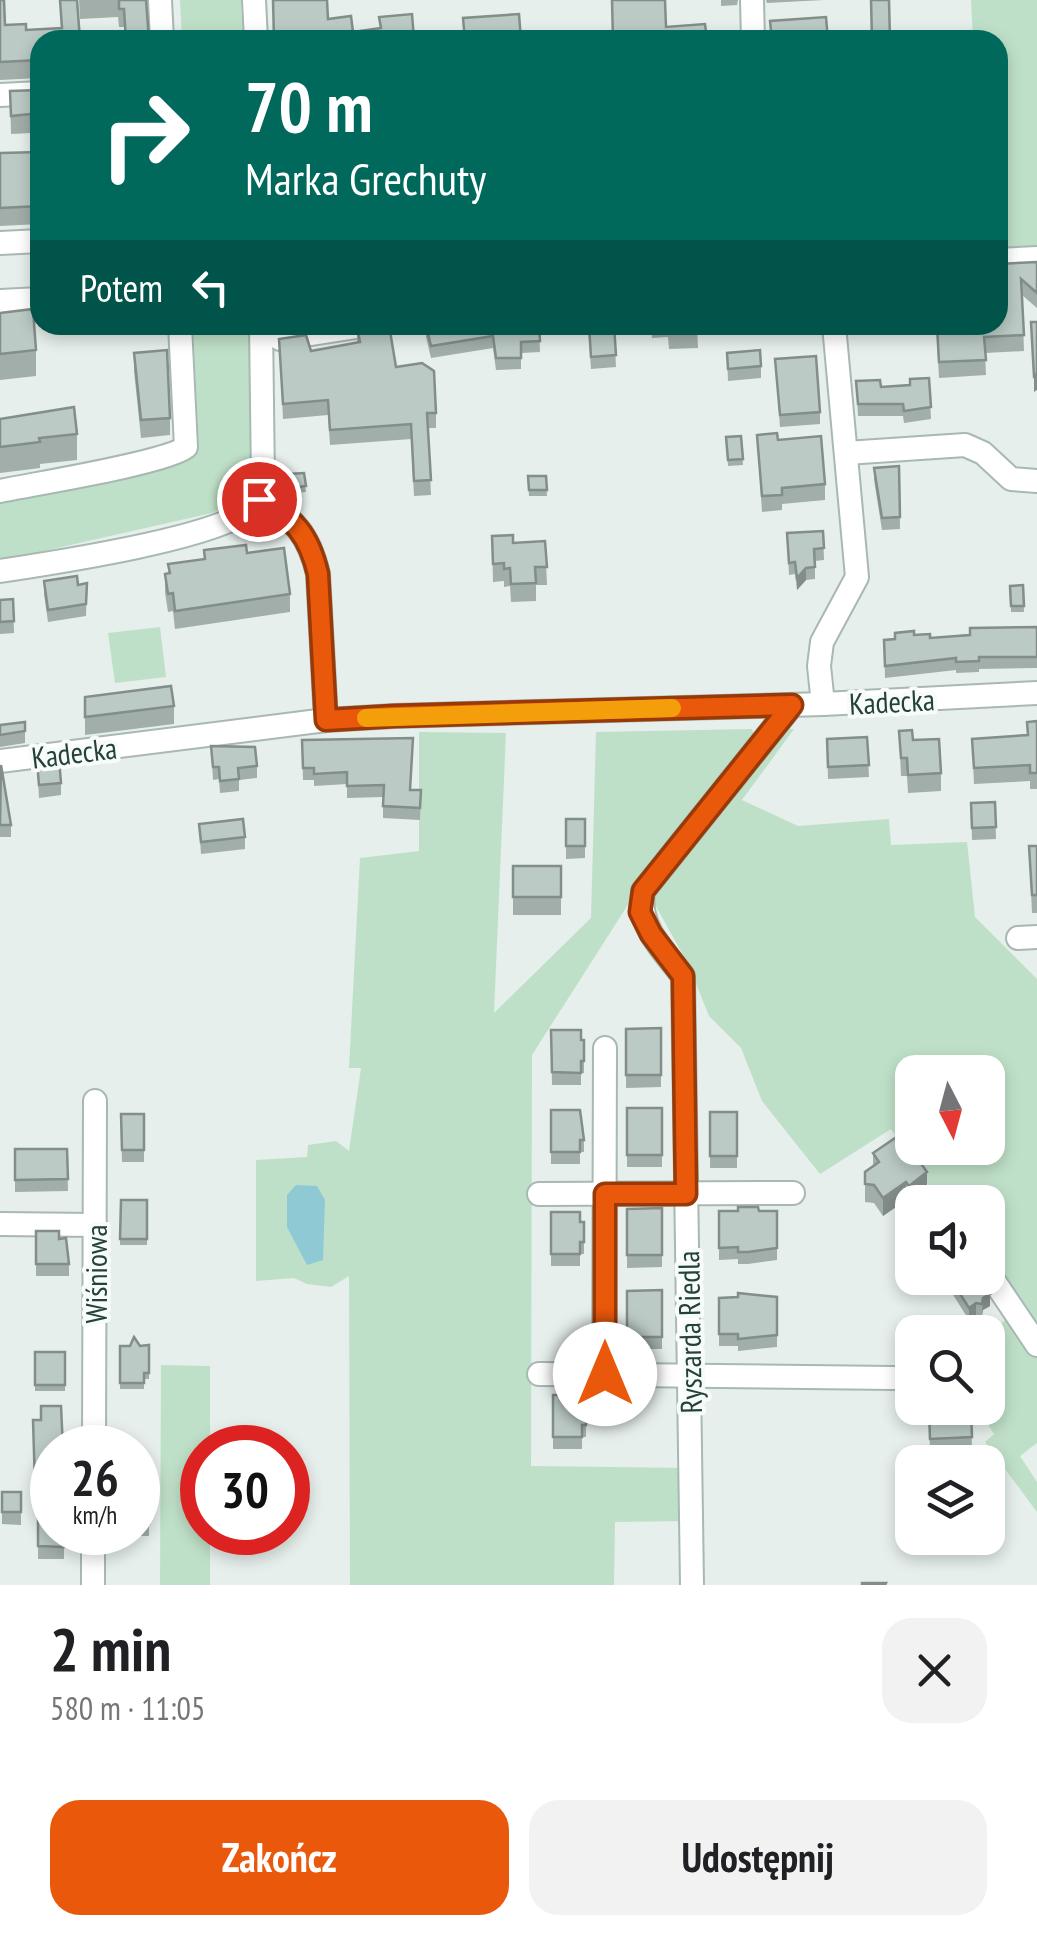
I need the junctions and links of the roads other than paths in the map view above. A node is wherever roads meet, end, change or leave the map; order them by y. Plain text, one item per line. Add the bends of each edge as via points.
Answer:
1 (160, 0) edge
2 (254, 0) edge
3 (752, 0) edge
4 (162, 30) edge
5 (256, 30) edge
6 (753, 30) edge
7 (30, 94) edge
8 (0, 95) edge
9 (30, 242) edge
10 (0, 244) edge
11 (1037, 258) edge
12 (1008, 259) edge
13 (30, 300) edge
14 (0, 301) edge
15 (180, 335) edge
16 (261, 335) edge
17 (835, 335) edge
18 (846, 454) junction
19 (1037, 481) edge
20 (0, 491) edge
21 (259, 499) junction
22 (0, 571) edge
23 (1037, 693) edge
24 (823, 704) junction
25 (792, 705) junction
26 (326, 720) junction
27 (0, 761) edge
28 (605, 1048) dead end
29 (95, 1100) dead end
30 (793, 1193) dead end
31 (539, 1194) dead end
32 (605, 1194) junction
33 (686, 1194) junction
34 (0, 1224) edge
35 (95, 1225) junction
36 (1003, 1295) edge
37 (1037, 1345) edge
38 (539, 1374) dead end
39 (605, 1374) junction
40 (691, 1376) junction
41 (894, 1378) dead end
42 (604, 1399) dead end
43 (94, 1425) edge
44 (93, 1555) edge
45 (92, 1585) edge
46 (692, 1585) edge

1 - 4 street
2 - 5 street
3 - 6 street
7 - 8 street
9 - 10 street
11 - 12 street
13 - 14 street
15 - 20 street via 186,448
16 - 21 street
17 - 18 street
18 - 19 street via 965,445 984,452 1011,479
18 - 24 street via 857,577 822,642
21 - 22 street via 237,517 190,532
21 - 26 street via 286,516 313,551
23 - 24 street, Kadecka
24 - 25 street, Kadecka
25 - 26 street, Kadecka
25 - 33 street, Ryszarda Riedla via 643,891 640,912 683,976
26 - 27 street, Kadecka
28 - 32 street
29 - 35 street, Wiśniowa
30 - 33 street
31 - 32 street
32 - 33 street
32 - 39 street
33 - 40 street, Ryszarda Riedla
34 - 35 street
35 - 43 street, Wiśniowa
36 - 37 street
38 - 39 street
39 - 40 street
39 - 42 street
40 - 41 street
40 - 46 street, Ryszarda Riedla
44 - 45 street

